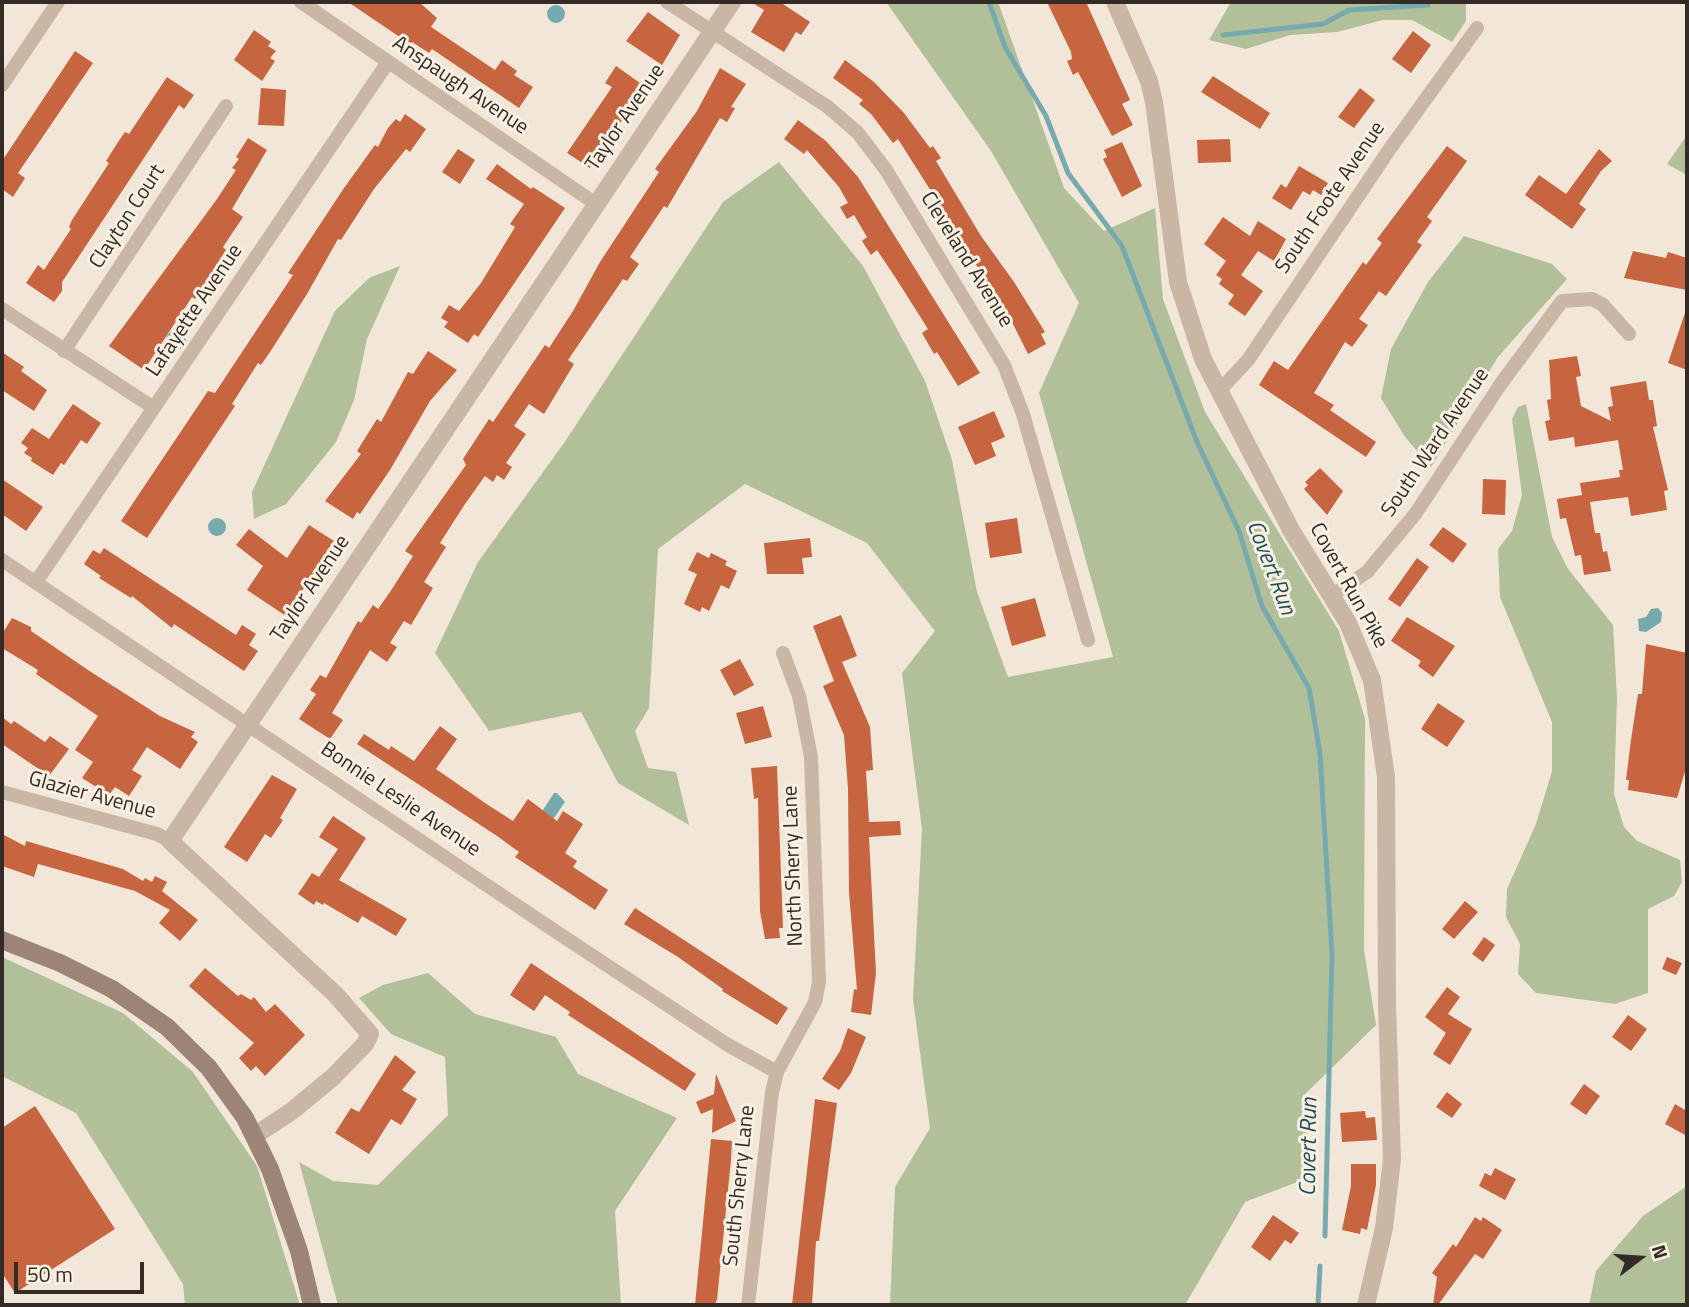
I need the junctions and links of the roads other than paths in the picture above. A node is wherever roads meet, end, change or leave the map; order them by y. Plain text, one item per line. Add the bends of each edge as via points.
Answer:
1 (58, 2) edge
2 (301, 2) edge
3 (667, 2) edge
4 (732, 2) edge
5 (1115, 2) edge
6 (1477, 28) dead end
7 (712, 31) junction
8 (388, 62) junction
9 (2, 85) edge
10 (226, 106) dead end
11 (596, 204) junction
12 (2, 309) edge
13 (1629, 334) dead end
14 (64, 351) junction
15 (1219, 391) junction
16 (154, 408) junction
17 (2, 560) edge
18 (36, 582) junction
19 (1331, 596) junction
20 (1088, 640) dead end
21 (783, 653) dead end
22 (249, 723) junction
23 (2, 792) edge
24 (170, 841) junction
25 (2, 940) edge
26 (776, 1072) junction
27 (254, 1136) junction
28 (312, 1305) edge
29 (748, 1305) edge
30 (1366, 1305) edge

1 - 9 street
2 - 8 street, Anspaugh Avenue
3 - 7 street, Cleveland Avenue
4 - 7 street, Taylor Avenue
5 - 15 street, Covert Run Pike via 1149,81 1178,282 1203,359
6 - 15 street, South Foote Avenue via 1389,149 1248,360
7 - 11 street, Taylor Avenue
7 - 20 street, Cleveland Avenue via 803,88 858,133 984,327 1023,414
8 - 11 street, Anspaugh Avenue
8 - 16 street, Lafayette Avenue
10 - 14 street, Clayton Court
11 - 22 street, Taylor Avenue
12 - 14 street
13 - 19 street, South Ward Avenue via 1592,299 1562,301 1416,513 1367,572
14 - 16 street
15 - 19 street, Covert Run Pike
16 - 18 street, Lafayette Avenue
17 - 18 street, Bonnie Leslie Avenue
18 - 22 street, Bonnie Leslie Avenue
19 - 30 street, Covert Run Pike via 1372,680 1386,777 1392,1159 1384,1228
21 - 26 street, North Sherry Lane via 799,696 811,757 819,982 816,1002
22 - 24 street, Taylor Avenue
22 - 26 street, Bonnie Leslie Avenue via 558,933
23 - 24 street, Glazier Avenue
24 - 27 street via 335,995 370,1034 333,1077
25 - 27 main road via 112,989 167,1027 209,1068
26 - 29 street, South Sherry Lane
27 - 28 main road via 292,1229

